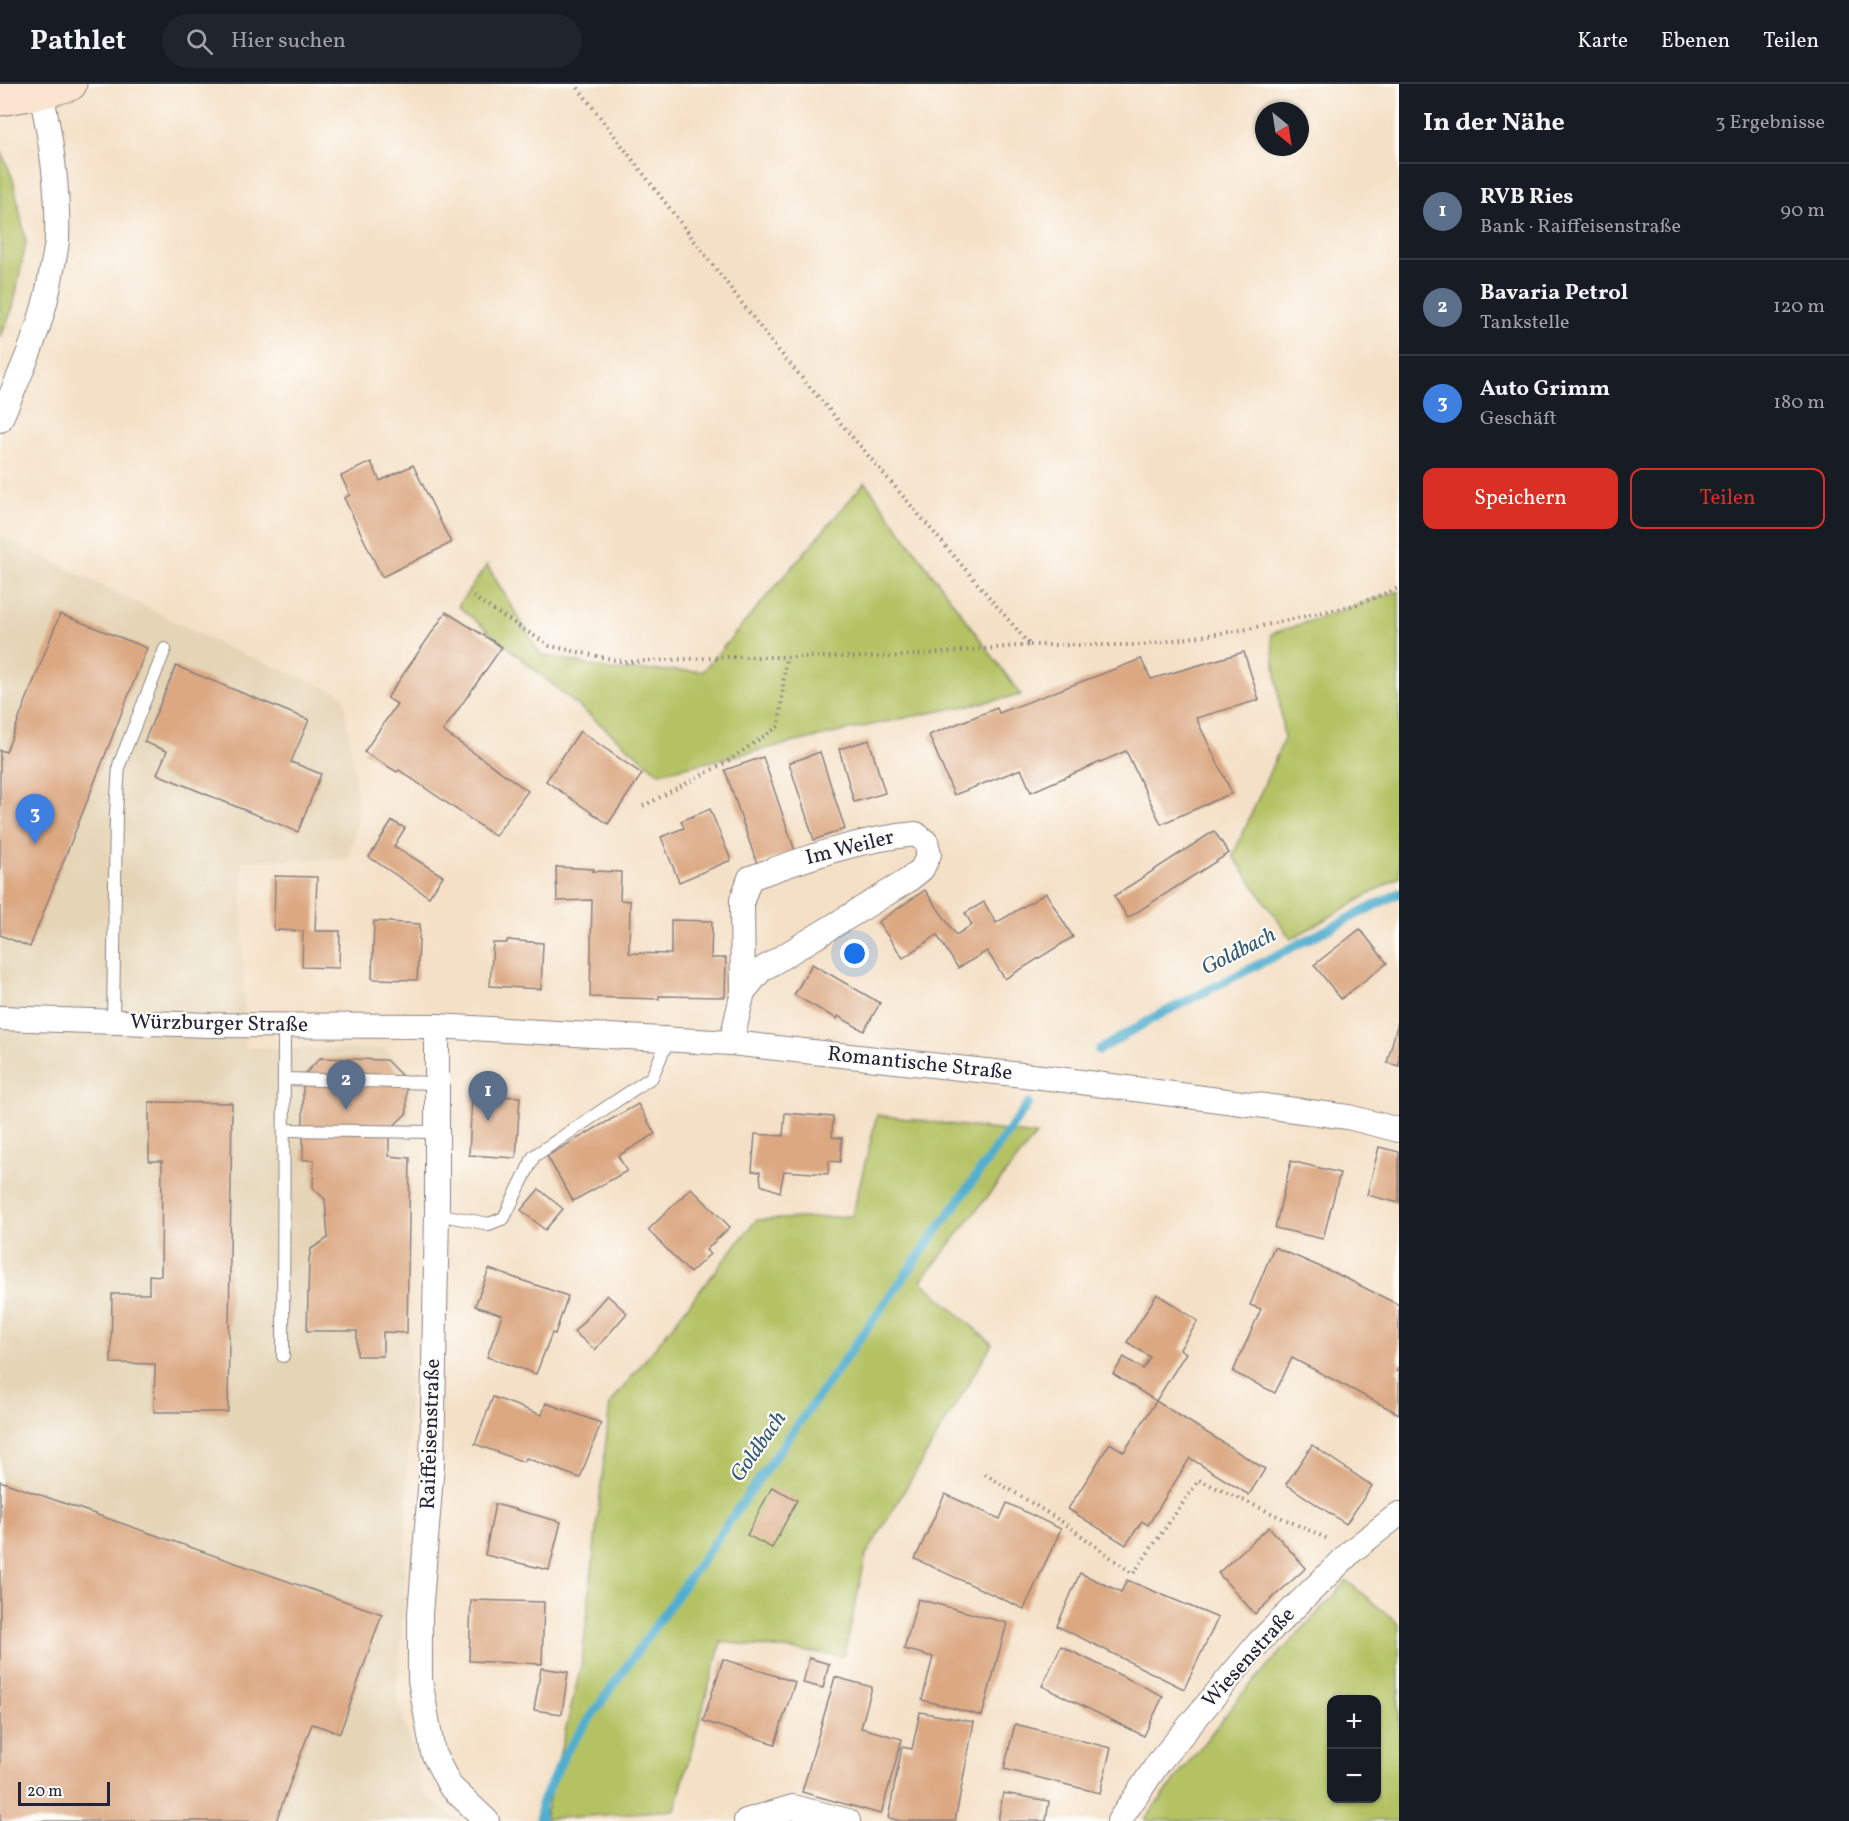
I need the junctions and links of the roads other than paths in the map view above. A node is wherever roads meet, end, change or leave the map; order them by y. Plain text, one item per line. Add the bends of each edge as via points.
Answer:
1 (56, 88) edge
2 (0, 99) edge
3 (0, 420) edge
4 (165, 649) dead end
5 (743, 992) junction
6 (0, 1018) edge
7 (113, 1022) junction
8 (284, 1026) junction
9 (437, 1026) junction
10 (668, 1040) junction
11 (731, 1043) junction
12 (284, 1079) junction
13 (437, 1083) junction
14 (284, 1130) junction
15 (1399, 1130) edge
16 (436, 1132) junction
17 (437, 1215) junction
18 (283, 1356) dead end
19 (1399, 1514) edge
20 (487, 1821) edge
21 (746, 1821) edge
22 (848, 1821) edge
23 (1119, 1821) edge

1 - 2 main road
1 - 3 street via 48,127 57,239 48,298
4 - 7 lane via 119,765
5 - 5 street, Im Weiler via 742,900 750,878 856,843 916,834 926,842 929,854 922,869 761,970
5 - 11 street, Im Weiler
6 - 7 street, Würzburger Straße
7 - 8 street, Würzburger Straße
8 - 9 street, Würzburger Straße
8 - 12 lane
9 - 10 street, Romantische Straße
9 - 13 street, Raiffeisenstraße
10 - 11 street, Romantische Straße
10 - 17 lane via 652,1077 534,1156 504,1218 489,1224
11 - 15 street, Romantische Straße via 1050,1078 1348,1117
12 - 13 lane
12 - 14 lane
13 - 16 street, Raiffeisenstraße
14 - 16 lane
14 - 18 lane
16 - 17 street, Raiffeisenstraße
17 - 20 street, Raiffeisenstraße via 432,1464 420,1614 420,1680 440,1783
19 - 23 street, Wiesenstraße via 1353,1550 1260,1641 1159,1762
21 - 22 street via 793,1807

